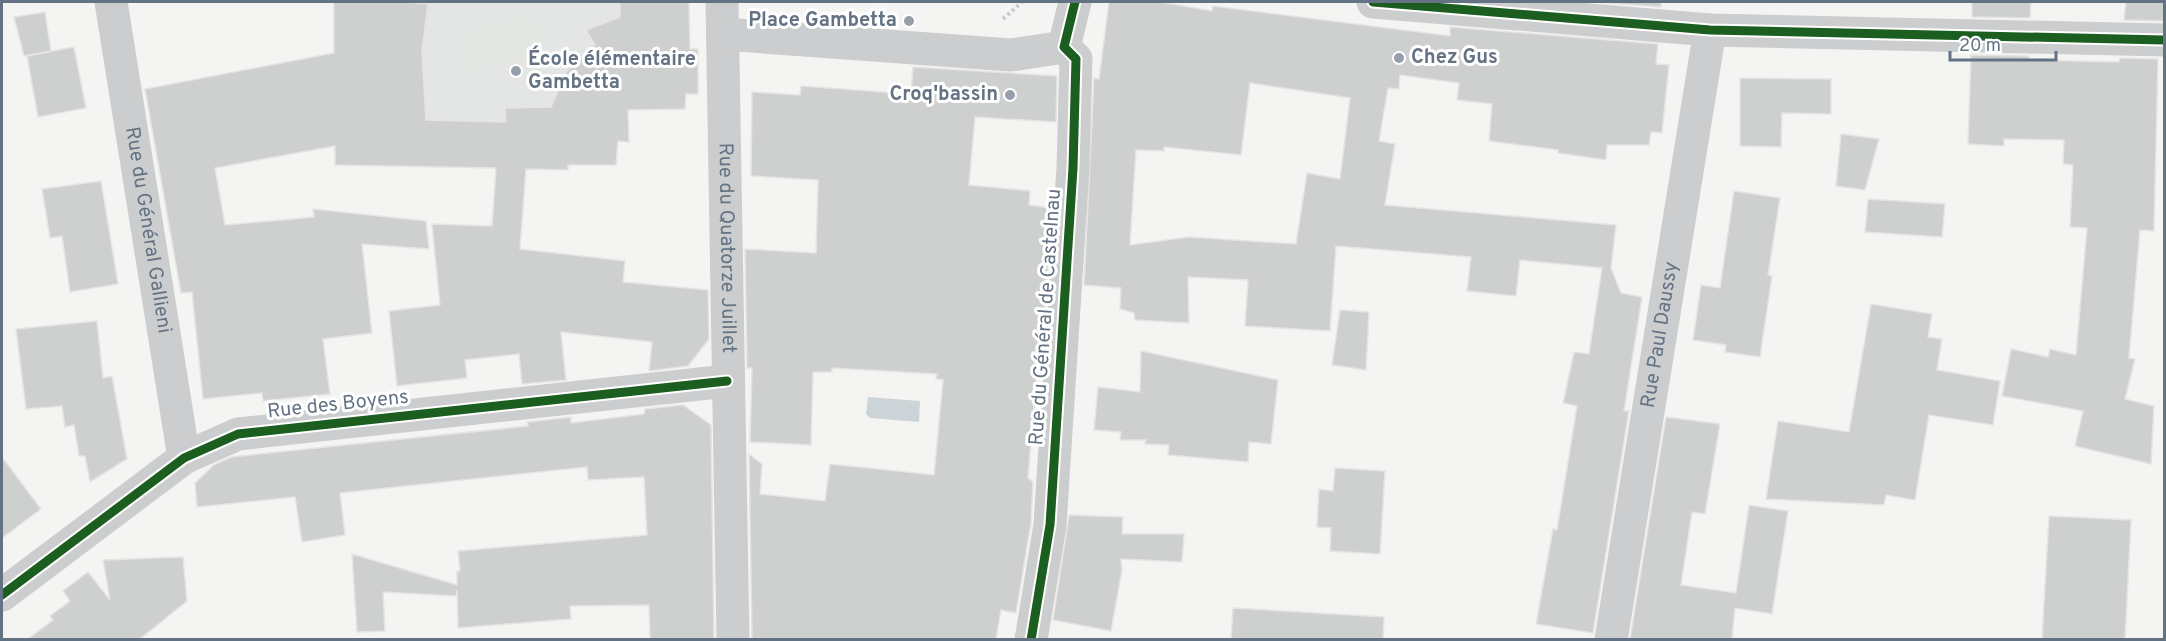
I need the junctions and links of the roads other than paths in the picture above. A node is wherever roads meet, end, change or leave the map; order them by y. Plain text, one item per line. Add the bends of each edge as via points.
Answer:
1 (111, 2) edge
2 (722, 2) edge
3 (1075, 2) edge
4 (1373, 2) edge
5 (1710, 30) junction
6 (723, 34) junction
7 (2164, 40) edge
8 (1064, 47) junction
9 (727, 381) junction
10 (184, 458) junction
11 (2, 595) edge
12 (733, 639) edge
13 (1030, 639) edge
14 (1611, 639) edge

1 - 10 street, Rue du Général Gallieni
2 - 6 street, Rue du Quatorze Juillet
3 - 8 street
4 - 5 street
5 - 7 street
5 - 14 street, Rue Paul Daussy
6 - 8 street via 1011,55
6 - 9 street, Rue du Quatorze Juillet
8 - 13 street, Rue du Général de Castelnau via 1076,59 1073,168 1050,525
9 - 10 street, Rue des Boyens via 238,434
9 - 12 street, Rue du Quatorze Juillet
10 - 11 street, Rue des Boyens

